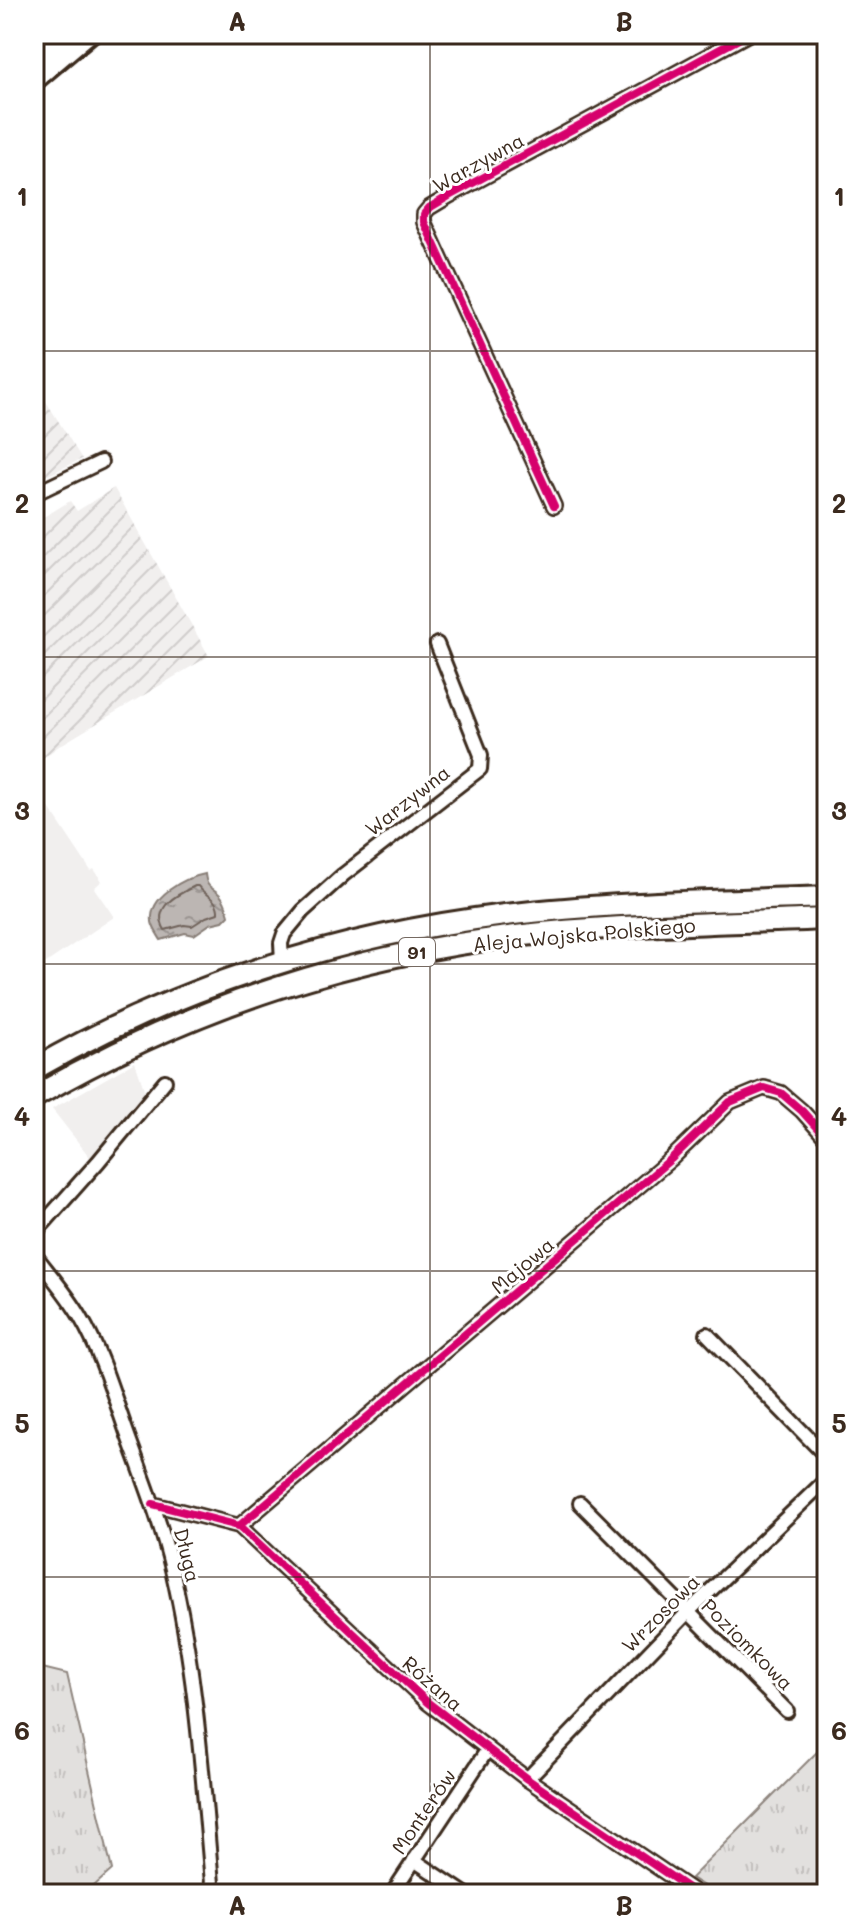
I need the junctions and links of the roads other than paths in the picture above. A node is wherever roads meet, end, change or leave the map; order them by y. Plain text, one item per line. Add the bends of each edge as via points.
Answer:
1 (748, 34) edge
2 (101, 462) dead end
3 (34, 494) edge
4 (554, 506) dead end
5 (437, 644) dead end
6 (827, 897) edge
7 (827, 919) edge
8 (282, 962) junction
9 (34, 1069) edge
10 (165, 1081) dead end
11 (34, 1097) edge
12 (827, 1139) edge
13 (34, 1234) edge
14 (34, 1254) edge
15 (707, 1334) dead end
16 (827, 1457) edge
17 (827, 1479) edge
18 (580, 1503) dead end
19 (153, 1504) junction
20 (239, 1526) junction
21 (688, 1612) junction
22 (787, 1711) dead end
23 (488, 1749) junction
24 (527, 1779) junction
25 (414, 1860) junction
26 (213, 1894) edge
27 (392, 1894) edge
28 (465, 1894) edge
29 (697, 1894) edge

1 - 4 street, Warzywna via 424,214
2 - 3 street
5 - 8 street, Warzywna via 481,755 480,769 303,911 284,934
6 - 8 main road, Aleja Wojska Polskiego / 91 via 507,915 406,931
7 - 11 main road, Aleja Wojska Polskiego / 91 via 566,931 409,953 226,1005 127,1047
8 - 9 main road, Aleja Wojska Polskiego / 91 via 160,1005
10 - 13 street
12 - 20 street, Majowa via 781,1093 764,1088 730,1102 671,1159
14 - 19 street, Długa via 86,1328
15 - 16 street
17 - 21 street, Wrzosowa
18 - 21 street, Poziomkowa
19 - 20 street, Różana
19 - 26 street, Długa via 186,1641
20 - 23 street, Różana via 427,1702
21 - 22 street, Poziomkowa
21 - 24 street, Wrzosowa
23 - 24 street, Różana
23 - 25 street, Monterów
24 - 29 street, Różana
25 - 27 street, Monterów
25 - 28 street

